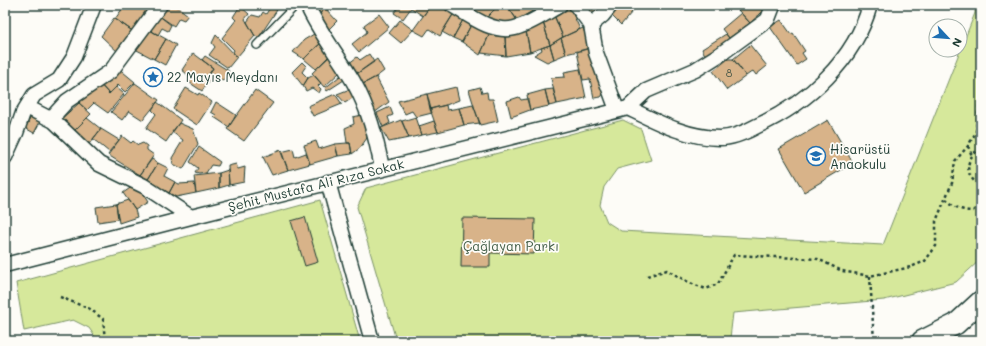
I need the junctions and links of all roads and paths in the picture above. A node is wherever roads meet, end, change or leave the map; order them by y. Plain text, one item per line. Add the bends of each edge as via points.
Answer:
1 (94, 5) edge
2 (160, 5) edge
3 (296, 5) edge
4 (307, 5) edge
5 (452, 5) edge
6 (560, 5) edge
7 (576, 5) edge
8 (611, 5) edge
9 (870, 5) edge
10 (772, 6) edge
11 (591, 25) junction
12 (257, 45) dead end
13 (981, 101) edge
14 (27, 107) junction
15 (623, 109) junction
16 (54, 121) junction
17 (968, 146) junction
18 (981, 148) edge
19 (972, 156) junction
20 (5, 157) edge
21 (382, 168) junction
22 (328, 182) junction
23 (981, 186) edge
24 (946, 199) junction
25 (981, 202) edge
26 (191, 217) junction
27 (5, 265) edge
28 (647, 276) dead end
29 (870, 276) junction
30 (60, 297) dead end
31 (981, 301) edge
32 (931, 339) edge
33 (104, 341) edge
34 (372, 341) edge
35 (874, 341) edge

1 - 14 street via 74,58 59,80 34,95
2 - 16 street via 110,71 67,101 56,112
3 - 12 lane
4 - 21 street via 367,110
5 - 6 street via 490,26 504,29 526,24
7 - 11 street
8 - 11 street via 603,16
9 - 15 street via 845,58 830,75 793,106 743,133 722,138 702,137
10 - 15 street via 766,21 722,53 695,70 646,91
11 - 15 street via 596,54
13 - 17 path via 976,132
14 - 16 street
14 - 20 street
15 - 21 street, Şehit Mustafa Ali Rıza Sokak
16 - 26 street via 99,164 144,186
17 - 19 path
17 - 24 path via 956,161
18 - 19 path
19 - 23 path via 968,172
21 - 22 street, Şehit Mustafa Ali Rıza Sokak
22 - 26 street, Şehit Mustafa Ali Rıza Sokak
22 - 34 street
24 - 25 path via 964,211 973,211
24 - 29 path via 936,221 936,246 925,261 911,267
26 - 27 street, Şehit Mustafa Ali Rıza Sokak
28 - 29 path via 667,270 706,289 718,284 734,255 818,259 842,272
29 - 35 path
30 - 33 path via 90,309 102,319
31 - 32 street via 956,324

